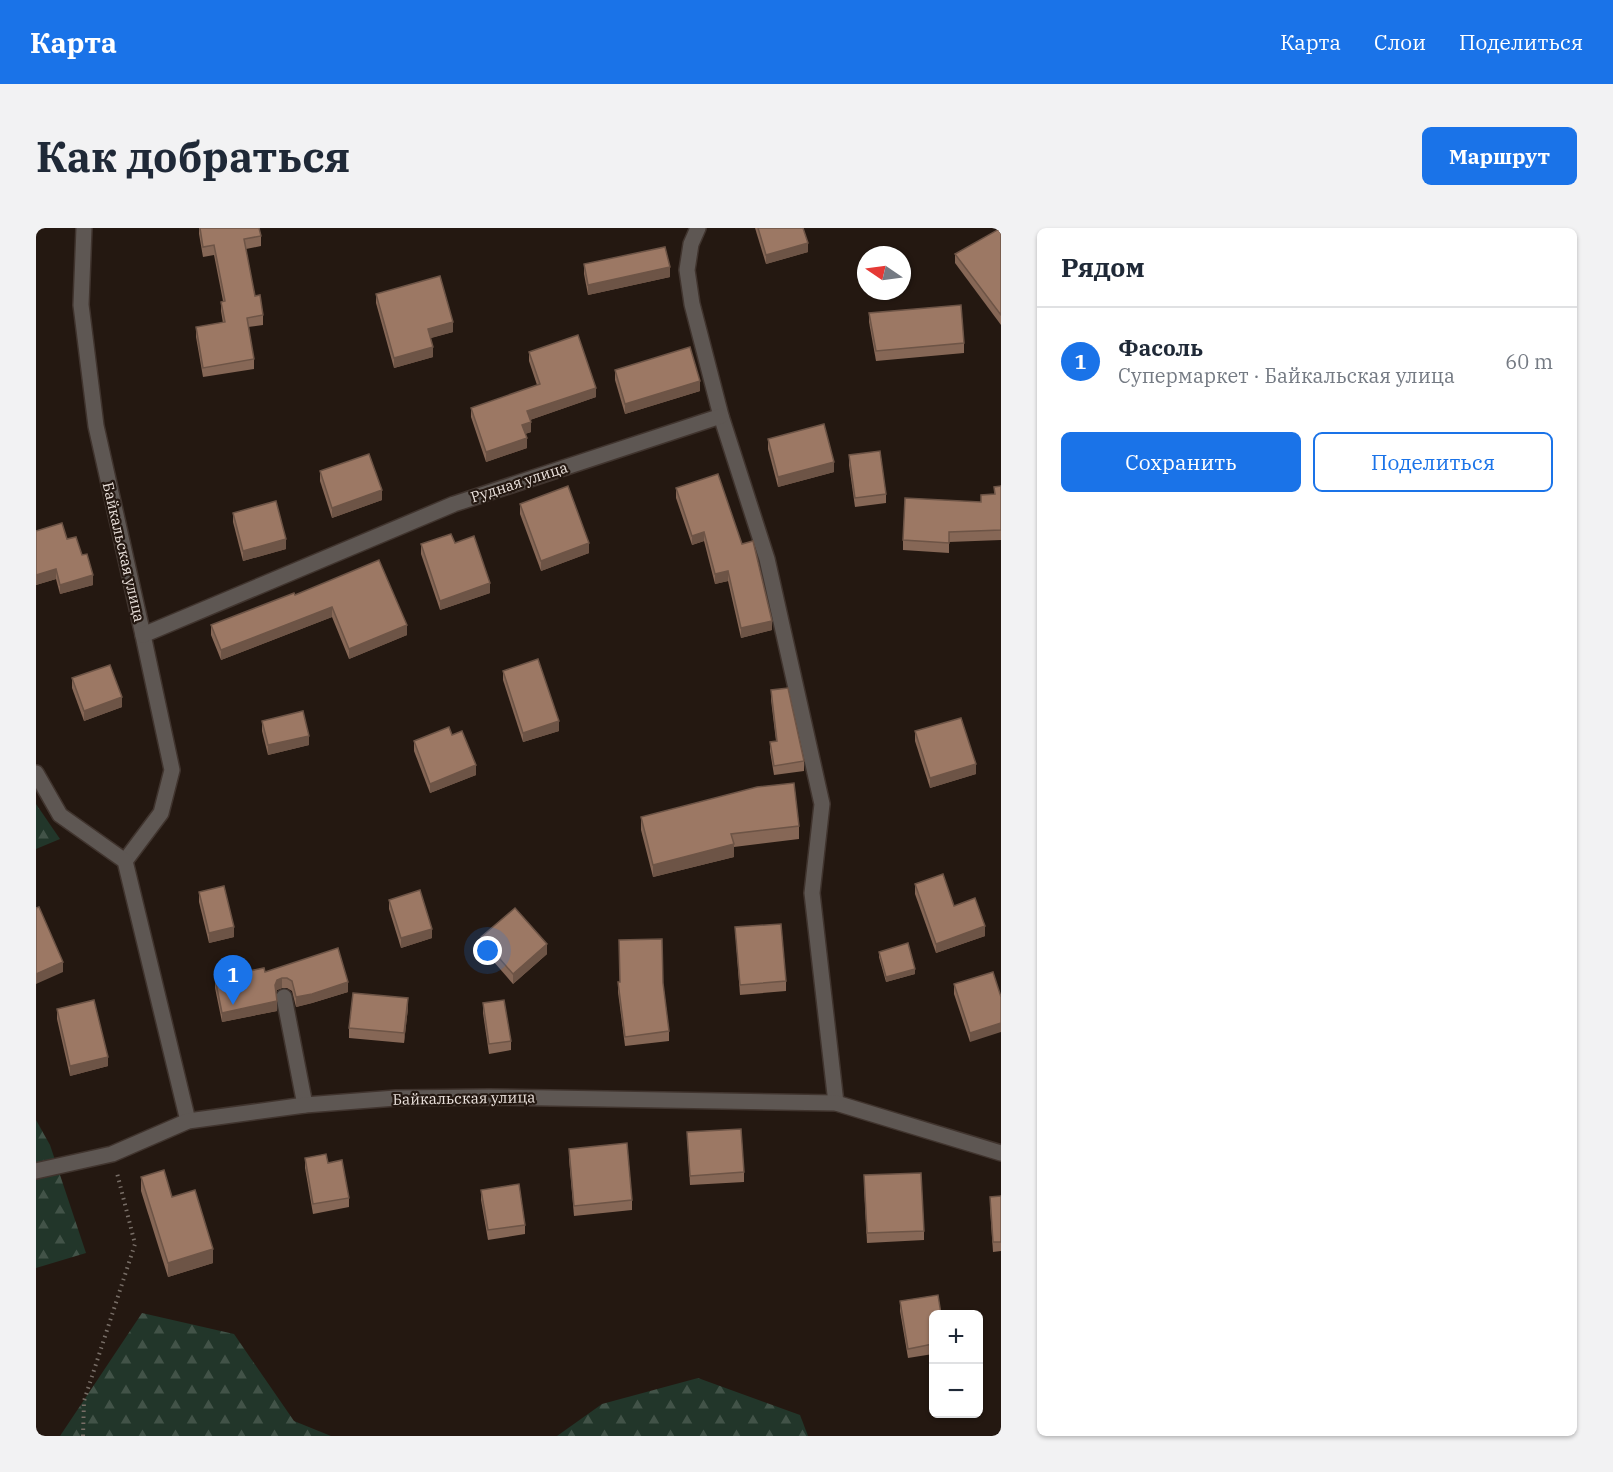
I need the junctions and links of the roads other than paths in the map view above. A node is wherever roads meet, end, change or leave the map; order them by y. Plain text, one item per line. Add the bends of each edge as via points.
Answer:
1 (84, 228) edge
2 (698, 228) edge
3 (721, 416) junction
4 (143, 635) junction
5 (36, 773) edge
6 (125, 861) junction
7 (284, 997) dead end
8 (836, 1103) junction
9 (305, 1105) junction
10 (188, 1121) junction
11 (1001, 1153) edge
12 (36, 1171) edge

1 - 4 street, Байкальская улица via 81,305 96,426
2 - 3 street via 687,270
3 - 4 street, Рудная улица via 454,504
3 - 8 street via 767,559 822,804 812,893
4 - 6 street, Байкальская улица via 172,770 161,813
5 - 6 street via 60,815
6 - 10 street
7 - 9 street
8 - 9 street, Байкальская улица via 489,1097 396,1098
8 - 11 street, Байкальская улица
9 - 10 street, Байкальская улица
10 - 12 street, Байкальская улица via 112,1154

